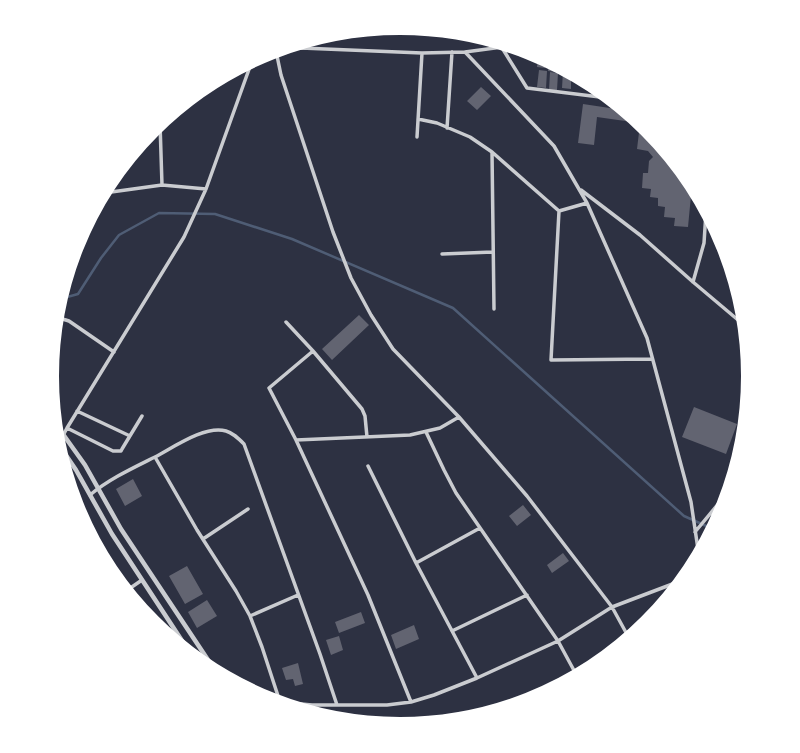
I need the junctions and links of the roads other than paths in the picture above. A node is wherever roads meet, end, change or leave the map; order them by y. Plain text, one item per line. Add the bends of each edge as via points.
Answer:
1 (304, 48) edge
2 (495, 48) edge
3 (503, 50) edge
4 (452, 52) junction
5 (465, 52) junction
6 (422, 53) junction
7 (277, 57) edge
8 (249, 69) edge
9 (597, 97) edge
10 (418, 119) junction
11 (447, 128) junction
12 (160, 132) edge
13 (417, 137) dead end
14 (492, 152) junction
15 (162, 185) junction
16 (579, 188) junction
17 (206, 189) junction
18 (111, 192) edge
19 (587, 203) junction
20 (559, 211) junction
21 (705, 222) edge
22 (493, 252) junction
23 (442, 254) dead end
24 (693, 282) junction
25 (494, 309) dead end
26 (62, 319) edge
27 (738, 320) edge
28 (286, 322) dead end
29 (313, 351) junction
30 (114, 352) junction
31 (652, 359) junction
32 (77, 410) junction
33 (142, 416) dead end
34 (459, 417) junction
35 (67, 428) junction
36 (62, 431) edge
37 (426, 432) junction
38 (64, 434) junction
39 (130, 436) junction
40 (367, 436) junction
41 (296, 440) junction
42 (67, 457) edge
43 (155, 457) junction
44 (368, 466) dead end
45 (98, 488) junction
46 (90, 495) junction
47 (717, 506) edge
48 (248, 509) dead end
49 (711, 513) joint
50 (480, 528) junction
51 (695, 532) junction
52 (203, 539) junction
53 (697, 548) edge
54 (416, 563) junction
55 (142, 580) junction
56 (673, 584) edge
57 (130, 588) edge
58 (527, 594) junction
59 (298, 595) junction
60 (612, 607) junction
61 (250, 616) junction
62 (178, 617) junction
63 (170, 622) junction
64 (452, 631) junction
65 (627, 634) edge
66 (182, 641) edge
67 (558, 641) junction
68 (207, 659) edge
69 (574, 671) edge
70 (477, 678) junction
71 (278, 697) edge
72 (411, 702) junction
73 (300, 704) edge
74 (337, 705) junction

1 - 6 street
2 - 5 street
3 - 9 street via 527,88
4 - 5 street
4 - 6 street
4 - 11 street
5 - 16 street via 554,146
6 - 10 street
7 - 34 street via 309,164 351,278 371,316 394,349
8 - 17 street
10 - 11 street
10 - 13 street
11 - 14 street via 470,137
12 - 15 street
14 - 20 street
14 - 22 street
15 - 17 street
15 - 18 street
16 - 19 street
16 - 24 street via 640,235
17 - 30 street via 184,237
19 - 20 street
19 - 31 street via 647,338
20 - 31 street via 551,360
21 - 24 street via 704,243
22 - 23 street
22 - 25 street
24 - 27 street
26 - 30 street
28 - 29 street
29 - 40 street via 362,408
29 - 41 street via 269,388
30 - 32 street
31 - 51 street via 690,502
32 - 35 street
32 - 39 street
33 - 39 street
34 - 37 street via 440,428
34 - 60 street via 527,496
35 - 38 street
35 - 39 street via 117,452 121,451
36 - 38 street
37 - 40 street
37 - 50 street via 456,493
38 - 45 street
40 - 41 street
41 - 72 street via 368,595
42 - 46 street
43 - 45 street
43 - 52 street
43 - 59 street via 211,430 225,431 236,436 244,444
44 - 54 street
45 - 46 street
45 - 62 street via 121,529
46 - 55 street
47 - 49 street
48 - 52 street
49 - 51 street
50 - 54 street
50 - 58 street
51 - 53 street
52 - 61 street
54 - 64 street
55 - 57 street
55 - 63 street
56 - 60 street
58 - 64 street
58 - 67 street
59 - 61 street
59 - 74 street
60 - 65 street
60 - 67 street
61 - 71 street
62 - 63 street
62 - 68 street
63 - 66 street
64 - 70 street
67 - 69 street
67 - 70 street
70 - 72 street via 434,696
72 - 74 street via 387,705
73 - 74 street

